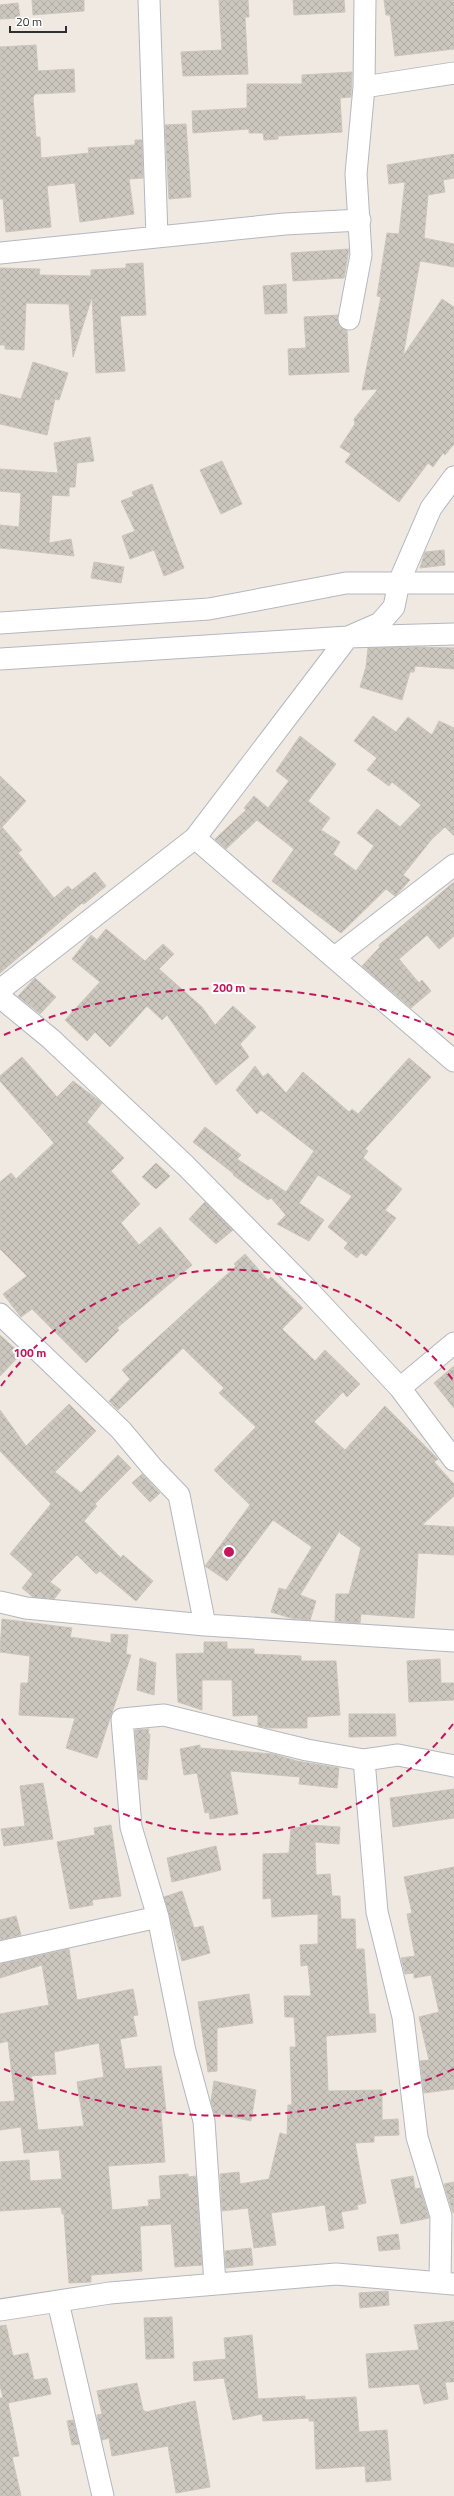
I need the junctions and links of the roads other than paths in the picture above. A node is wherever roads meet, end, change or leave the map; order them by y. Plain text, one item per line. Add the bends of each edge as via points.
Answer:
1 (149, 0) edge
2 (365, 0) edge
3 (454, 73) edge
4 (364, 87) junction
5 (360, 220) junction
6 (157, 237) junction
7 (0, 253) edge
8 (349, 319) dead end
9 (454, 477) edge
10 (399, 582) junction
11 (454, 583) edge
12 (0, 623) edge
13 (454, 634) edge
14 (348, 638) junction
15 (0, 659) edge
16 (195, 838) junction
17 (454, 865) edge
18 (335, 957) junction
19 (0, 990) edge
20 (0, 997) edge
21 (454, 1061) edge
22 (0, 1314) edge
23 (454, 1344) edge
24 (400, 1388) junction
25 (454, 1460) edge
26 (0, 1602) edge
27 (205, 1625) junction
28 (454, 1641) edge
29 (364, 1760) junction
30 (454, 1766) edge
31 (158, 1917) junction
32 (0, 1952) edge
33 (447, 2283) edge
34 (216, 2284) junction
35 (58, 2302) junction
36 (0, 2310) edge
37 (103, 2496) edge

1 - 6 street
2 - 4 street
3 - 4 street
4 - 5 street via 356,174
5 - 6 street via 285,224
5 - 8 street via 361,255
6 - 7 street
9 - 10 street via 431,508
10 - 11 street
10 - 12 street via 346,583 209,609
10 - 14 street via 394,607 380,623
13 - 14 street
14 - 15 street
14 - 16 street
16 - 18 street
16 - 19 street
17 - 18 street
18 - 21 street
20 - 24 street via 51,1039 186,1166
22 - 27 street via 121,1430 179,1495
23 - 24 street
24 - 25 street
26 - 27 street via 26,1608
27 - 28 street
29 - 30 street via 398,1755
29 - 31 street via 300,1748 164,1715 122,1719 131,1827
29 - 33 street via 377,1912 403,2017 417,2137 441,2216
31 - 32 street
31 - 34 street via 185,2050 204,2121
33 - 34 street via 336,2274
34 - 35 street via 110,2293
35 - 36 street
35 - 37 street

